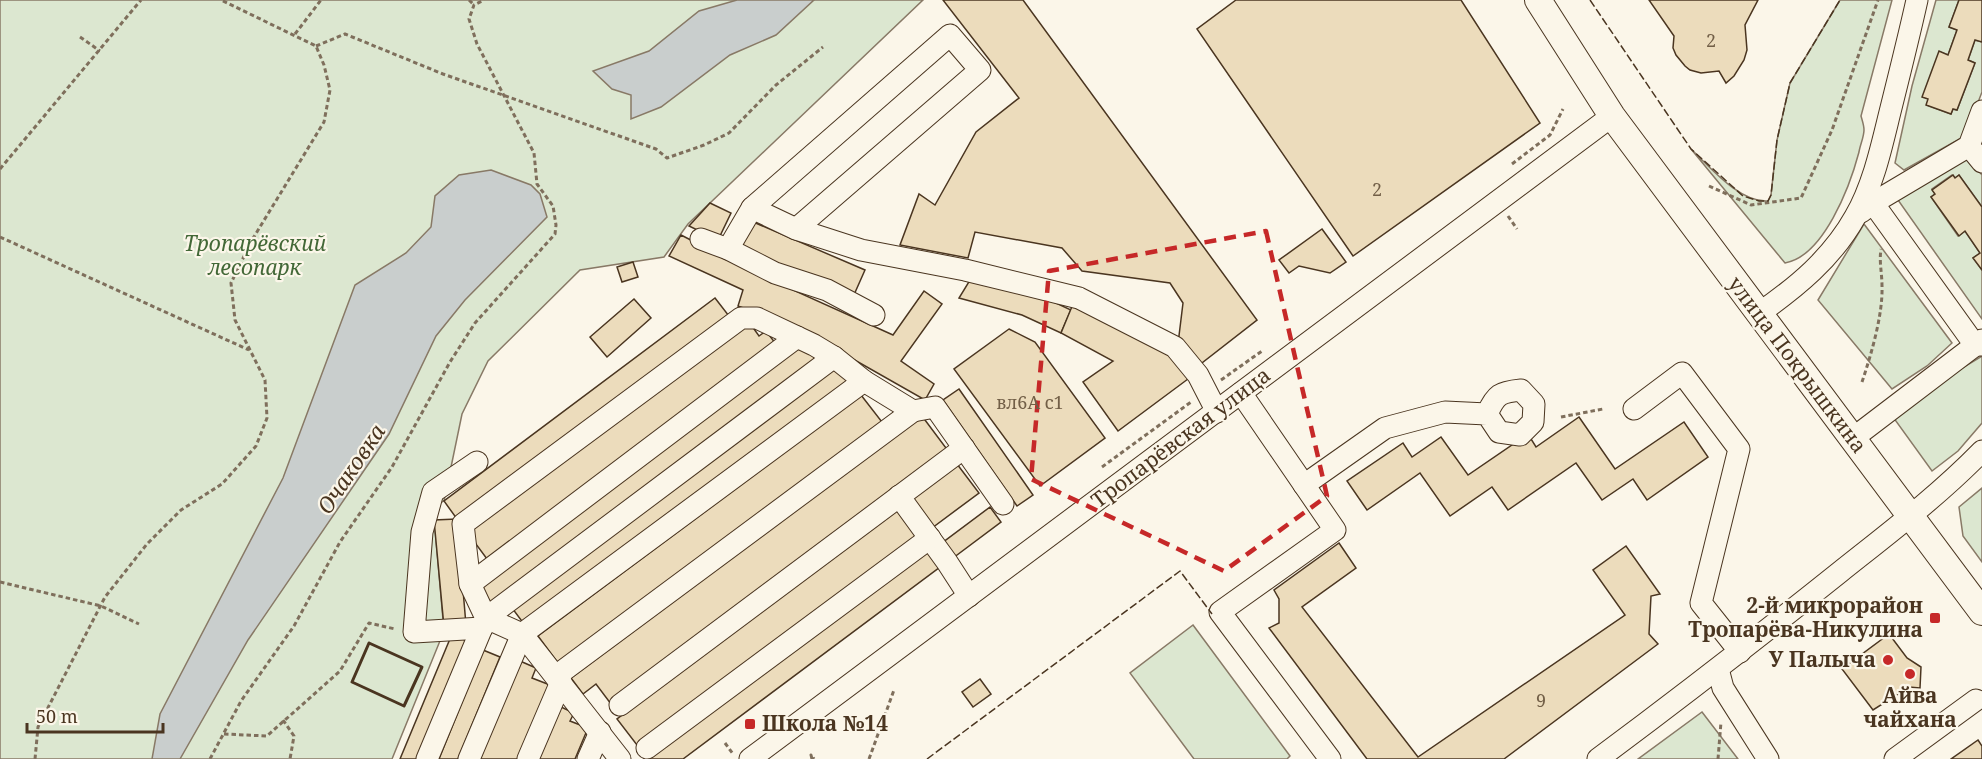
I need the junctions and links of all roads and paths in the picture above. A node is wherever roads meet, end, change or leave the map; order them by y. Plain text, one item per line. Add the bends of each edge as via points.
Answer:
1 (141, 0) edge
2 (221, 0) edge
3 (321, 0) edge
4 (469, 0) edge
5 (484, 0) edge
6 (1878, 0) edge
7 (1917, 0) edge
8 (1542, 3) edge
9 (474, 5) junction
10 (295, 34) junction
11 (80, 38) dead end
12 (316, 46) junction
13 (823, 47) dead end
14 (100, 51) junction
15 (504, 96) junction
16 (1982, 111) edge
17 (1612, 116) junction
18 (1976, 154) edge
19 (0, 169) edge
20 (1709, 186) dead end
21 (752, 208) junction
22 (1878, 211) junction
23 (1856, 217) junction
24 (796, 229) junction
25 (0, 237) edge
26 (701, 239) dead end
27 (728, 249) junction
28 (1758, 314) junction
29 (873, 315) dead end
30 (797, 337) junction
31 (1979, 343) edge
32 (1264, 349) dead end
33 (249, 350) junction
34 (834, 357) junction
35 (864, 381) junction
36 (1862, 382) dead end
37 (1206, 391) junction
38 (1241, 393) junction
39 (1603, 409) dead end
40 (1634, 409) dead end
41 (913, 411) junction
42 (1217, 412) junction
43 (1487, 414) dead end
44 (1561, 417) dead end
45 (1852, 439) junction
46 (964, 448) junction
47 (1982, 451) edge
48 (477, 462) dead end
49 (1102, 467) dead end
50 (1304, 485) junction
51 (899, 496) junction
52 (1004, 504) dead end
53 (1910, 516) junction
54 (930, 538) junction
55 (0, 582) edge
56 (470, 584) junction
57 (969, 596) junction
58 (101, 606) junction
59 (1982, 612) edge
60 (484, 623) junction
61 (139, 624) dead end
62 (414, 632) junction
63 (522, 634) junction
64 (1740, 652) junction
65 (1718, 669) junction
66 (558, 679) junction
67 (894, 690) dead end
68 (1980, 703) edge
69 (620, 705) dead end
70 (283, 720) junction
71 (600, 732) junction
72 (224, 734) junction
73 (647, 748) dead end
74 (35, 759) edge
75 (210, 759) edge
76 (290, 759) edge
77 (427, 759) edge
78 (468, 759) edge
79 (528, 759) edge
80 (588, 759) edge
81 (620, 759) edge
82 (750, 759) edge
83 (868, 759) edge
84 (1330, 759) edge
85 (1598, 759) edge
86 (1768, 759) edge
87 (1895, 759) edge

1 - 14 path
2 - 10 path
3 - 10 path
4 - 9 path
5 - 9 path
6 - 20 path via 1832,130 1801,198 1751,205
7 - 23 street via 1883,140
8 - 17 main road, улица Покрышкина
9 - 15 path via 469,19 477,44
10 - 12 path
11 - 14 path
12 - 15 path via 345,34
12 - 33 path via 330,90 324,122 252,240 231,283 235,320
13 - 15 path via 776,85 729,133 667,158 656,149
14 - 19 path
15 - 72 path via 534,153 537,184 553,206 555,234 475,323 392,467 340,542 294,626 241,701
16 - 18 street
17 - 28 main road, улица Покрышкина
17 - 38 street, Тропарёвская улица
18 - 22 street
21 - 24 street
21 - 24 street via 950,35 980,70
21 - 27 street
22 - 23 street
22 - 31 street
22 - 36 path via 1882,288 1874,344
23 - 28 street via 1806,279
24 - 37 street via 861,250 1079,298 1175,347
25 - 33 path
26 - 27 street
27 - 29 street via 775,273 827,290
28 - 45 main road, улица Покрышкина
30 - 34 street
30 - 56 street
30 - 56 street via 757,318 741,318 463,524
31 - 45 street
32 - 37 path
33 - 58 path via 265,380 267,418 256,446 222,484 181,510 147,544
34 - 35 street
34 - 60 street
35 - 41 street
35 - 63 street
37 - 42 street
37 - 49 path
38 - 42 street, Тропарёвская улица
38 - 50 street
39 - 44 path
40 - 64 street via 1682,373 1739,449 1701,603
41 - 46 street via 935,407
41 - 66 street
42 - 57 street, Тропарёвская улица
43 - 50 street via 1445,412 1385,428
45 - 53 main road, улица Покрышкина
46 - 51 street
46 - 52 street
47 - 53 street
48 - 62 street via 434,492 422,532
50 - 84 street via 1335,530 1220,612
51 - 54 street
51 - 69 street
53 - 59 main road, улица Покрышкина
53 - 64 street
54 - 57 street
54 - 73 street
55 - 58 path
56 - 60 street
57 - 82 street, Тропарёвская улица
58 - 61 path
58 - 74 path via 38,727
60 - 62 street
60 - 63 street
60 - 77 street
62 - 70 path via 369,624 340,671
63 - 66 street
63 - 78 street
64 - 65 street
65 - 85 street
65 - 86 street via 1723,688
66 - 71 street
66 - 79 street
67 - 83 path
68 - 87 street
70 - 72 path via 267,736
70 - 76 path via 294,736
71 - 80 street
71 - 81 street
72 - 75 path

